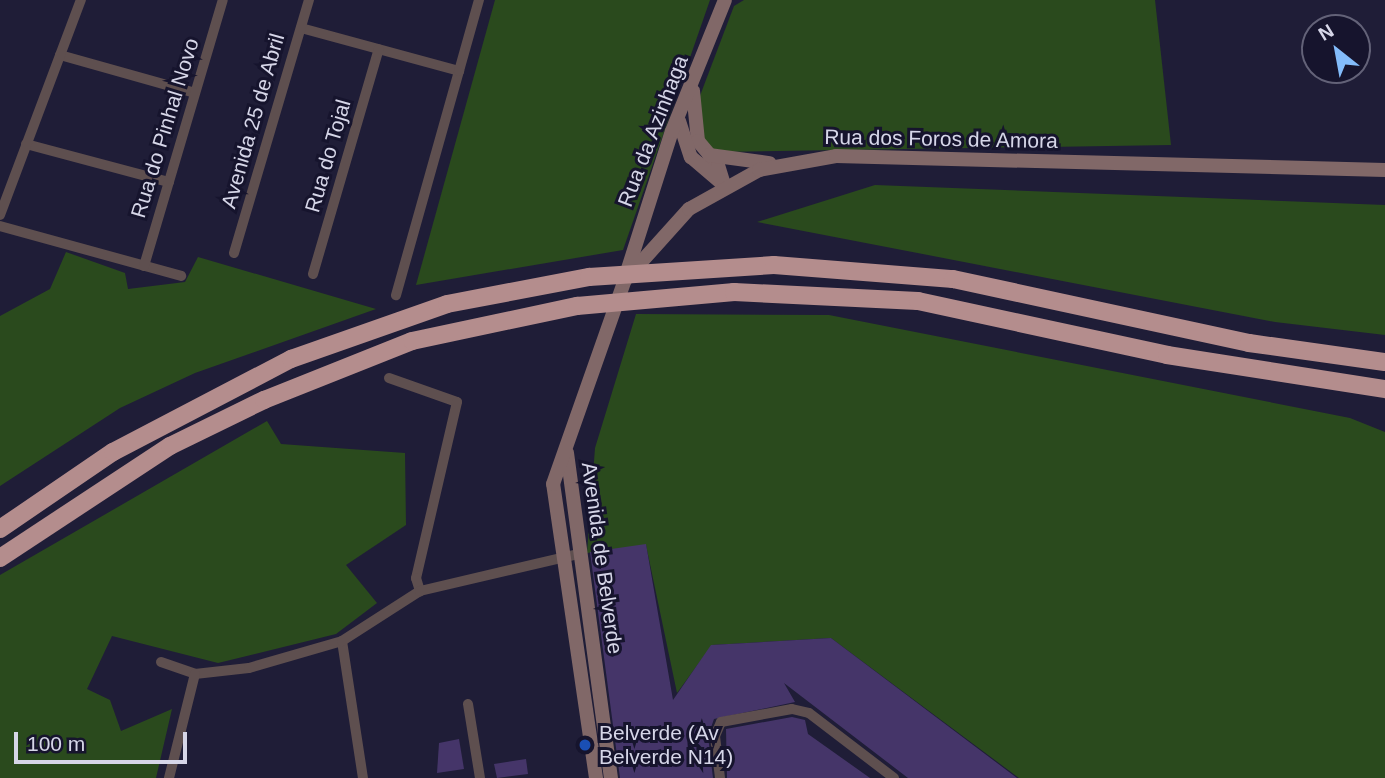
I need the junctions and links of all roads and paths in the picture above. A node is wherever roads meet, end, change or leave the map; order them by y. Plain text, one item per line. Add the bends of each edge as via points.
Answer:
1 (81, 0) edge
2 (309, 0) edge
3 (480, 0) edge
4 (725, 0) edge
5 (220, 1) edge
6 (301, 28) junction
7 (379, 49) junction
8 (61, 55) junction
9 (459, 71) junction
10 (693, 87) junction
11 (195, 93) junction
12 (679, 115) junction
13 (26, 144) junction
14 (708, 155) junction
15 (784, 163) junction
16 (1385, 170) edge
17 (169, 182) junction
18 (724, 186) junction
19 (0, 215) edge
20 (0, 226) edge
21 (234, 253) dead end
22 (144, 266) junction
23 (313, 274) dead end
24 (181, 276) dead end
25 (625, 280) junction
26 (396, 295) dead end
27 (1385, 362) edge
28 (1272, 372) junction
29 (389, 378) dead end
30 (1385, 389) edge
31 (1385, 402) edge
32 (567, 437) junction
33 (0, 529) edge
34 (578, 555) junction
35 (0, 558) edge
36 (561, 559) junction
37 (421, 592) junction
38 (342, 641) junction
39 (161, 662) dead end
40 (195, 674) junction
41 (468, 704) dead end
42 (169, 778) edge
43 (363, 778) edge
44 (480, 778) edge
45 (596, 778) edge
46 (611, 778) edge
47 (720, 778) edge
48 (894, 778) edge

1 - 8 street
2 - 6 street, Avenida 25 de Abril
3 - 9 street
4 - 10 main road, Rua da Azinhaga
5 - 11 street, Rua do Pinhal Novo
6 - 7 street
6 - 21 street, Avenida 25 de Abril
7 - 9 street
7 - 23 street, Rua do Tojal
8 - 11 street
8 - 13 street
9 - 26 street
10 - 12 main road, Rua da Azinhaga
10 - 14 main road via 694,131
11 - 17 street, Rua do Pinhal Novo
12 - 18 main road via 685,149
12 - 25 main road, Rua da Azinhaga
13 - 17 street
13 - 19 street
14 - 15 main road
14 - 18 main road
15 - 16 main road, Rua dos Foros de Amora via 849,156
15 - 18 main road, Rua dos Foros de Amora
17 - 22 street, Rua do Pinhal Novo
18 - 25 main road, Rua dos Foros de Amora via 663,231
20 - 22 street
22 - 24 street
25 - 32 main road, Rua dos Foros de Amora
27 - 33 highway via 1249,343 953,279 787,266 680,268 513,290 342,338 176,416
28 - 30 highway
28 - 31 highway
28 - 35 highway via 918,301 689,295 521,313 364,358 170,446
29 - 37 street via 457,402 416,578
32 - 34 main road, Avenida de Belverde
32 - 36 main road, Avenida de Belverde via 553,484
34 - 36 street
34 - 46 main road, Avenida de Belverde
36 - 37 street
36 - 45 main road, Avenida de Belverde
37 - 38 street
38 - 40 street via 249,668
38 - 43 street
39 - 40 street
40 - 42 street
41 - 44 street
47 - 48 street via 715,736 721,722 796,709

